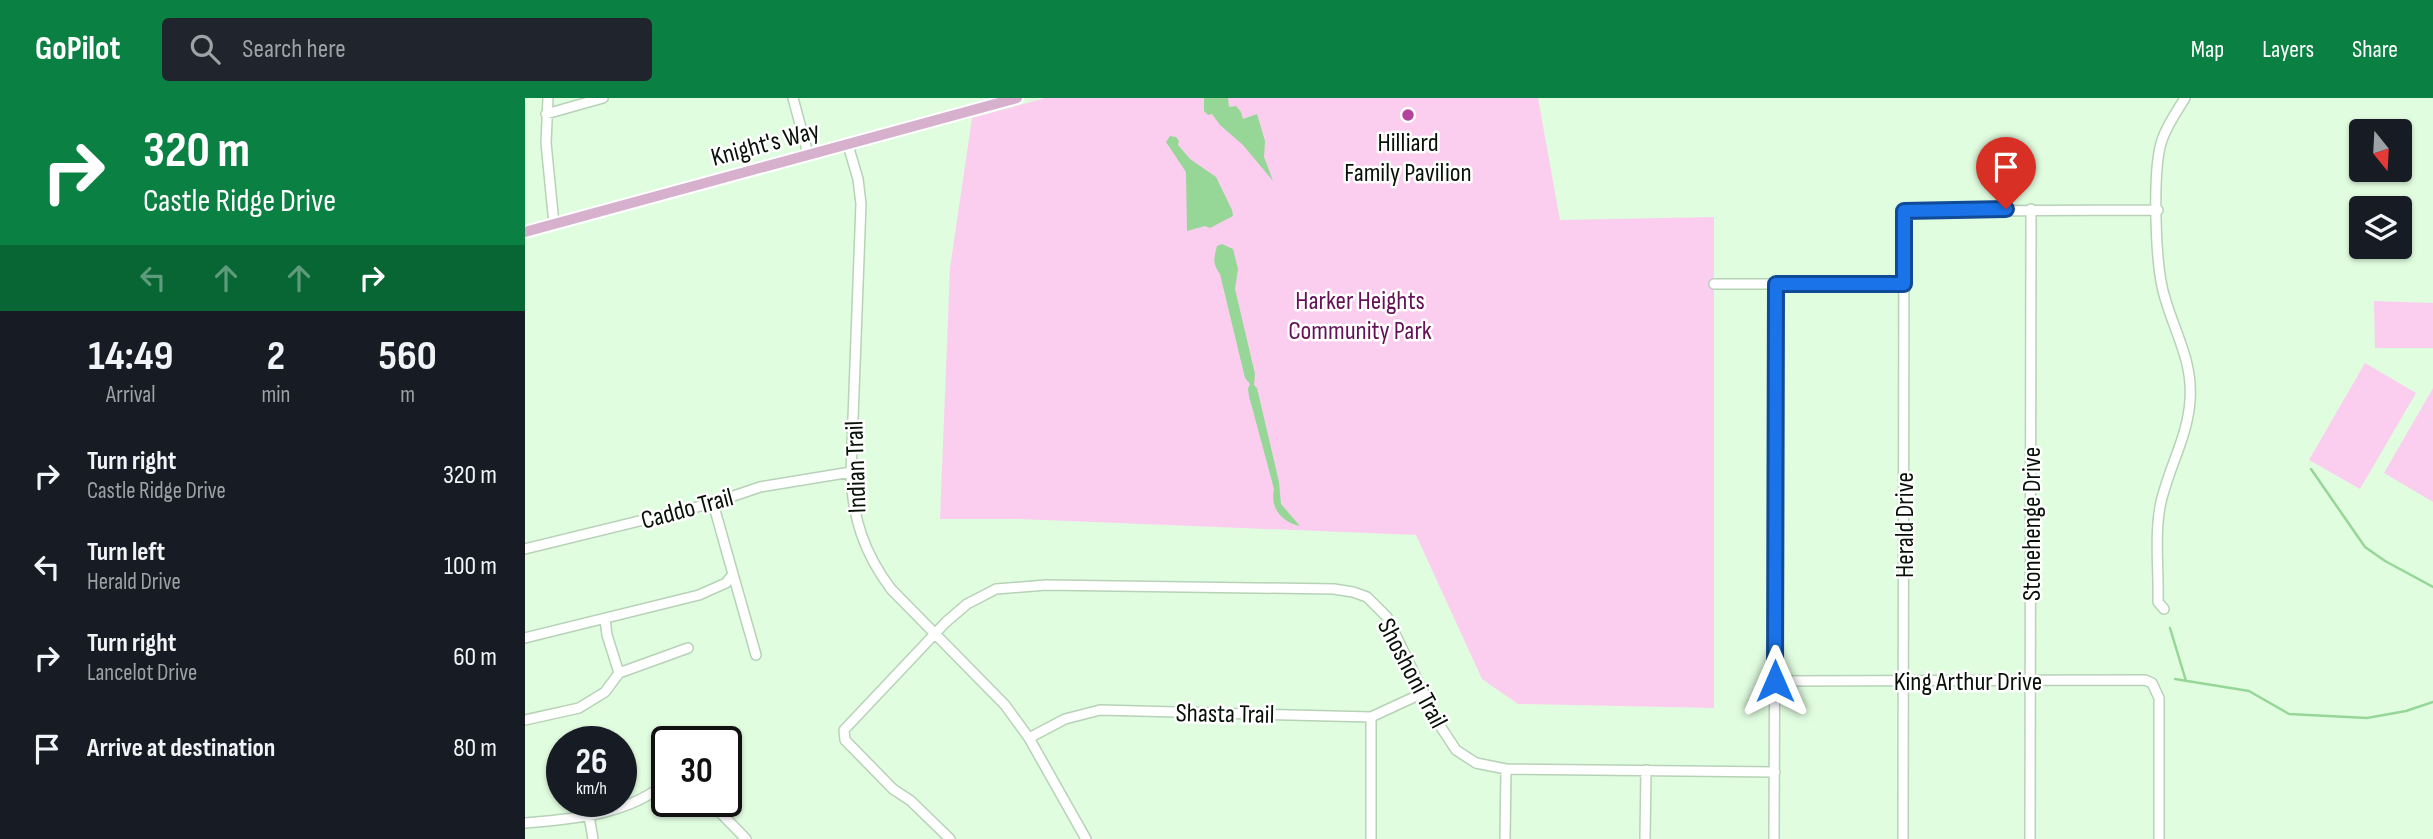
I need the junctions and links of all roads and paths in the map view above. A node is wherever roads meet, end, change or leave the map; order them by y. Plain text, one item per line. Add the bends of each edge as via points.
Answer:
1 (548, 98) edge
2 (603, 98) edge
3 (793, 98) edge
4 (1017, 98) edge
5 (2185, 98) edge
6 (546, 114) junction
7 (848, 145) junction
8 (808, 154) junction
9 (2031, 209) junction
10 (2158, 210) junction
11 (554, 225) junction
12 (525, 232) edge
13 (1714, 284) dead end
14 (1776, 284) junction
15 (1904, 284) junction
16 (851, 472) junction
17 (713, 503) junction
18 (525, 549) edge
19 (733, 574) junction
20 (2164, 609) dead end
21 (605, 619) junction
22 (936, 635) junction
23 (525, 639) edge
24 (688, 648) dead end
25 (756, 654) dead end
26 (619, 673) junction
27 (1903, 680) junction
28 (1775, 681) junction
29 (2030, 681) junction
30 (1423, 693) junction
31 (1371, 716) junction
32 (525, 720) edge
33 (1029, 738) junction
34 (1506, 769) junction
35 (1646, 770) junction
36 (1775, 772) junction
37 (580, 817) edge
38 (589, 817) edge
39 (725, 817) edge
40 (525, 823) edge
41 (593, 839) edge
42 (746, 839) edge
43 (950, 839) edge
44 (1086, 839) edge
45 (1370, 839) edge
46 (1505, 839) edge
47 (1645, 839) edge
48 (1775, 839) edge
49 (1903, 839) edge
50 (2030, 839) edge
51 (2159, 839) edge

1 - 6 street
2 - 6 street
3 - 8 street
4 - 7 main road, Knight's Way
5 - 10 street via 2162,140
6 - 11 street
7 - 8 main road, Knight's Way
7 - 16 street, Indian Trail via 861,204
8 - 11 main road, Knight's Way
9 - 10 street
9 - 15 street, Herald Drive via 1904,211
9 - 29 street, Stonehenge Drive
10 - 20 street via 2160,283 2187,359 2190,388 2185,435 2160,505 2158,602
11 - 12 main road, Knight's Way
13 - 14 street
14 - 15 street
14 - 28 street
15 - 27 street, Herald Drive
16 - 17 street, Caddo Trail via 760,487
16 - 22 street, Indian Trail via 855,517 867,551 891,589
17 - 18 street, Caddo Trail
17 - 19 street
19 - 21 street via 726,583 699,595
19 - 25 street
21 - 23 street
21 - 26 street
22 - 30 street, Shoshoni Trail via 967,604 996,589 1014,586 1334,589 1367,597 1387,617
22 - 33 street, Indian Trail via 1005,705
22 - 43 street, Shoshoni Trail via 844,730 845,740
24 - 26 street
26 - 32 street via 605,692 579,708
27 - 28 street, King Arthur Drive
27 - 29 street, King Arthur Drive
27 - 49 street, Herald Drive
28 - 36 street
29 - 50 street, Stonehenge Drive
29 - 51 street, King Arthur Drive via 2145,680 2157,689
30 - 31 street, Shasta Trail
30 - 34 street, Shoshoni Trail via 1456,750 1476,763
31 - 33 street, Shasta Trail via 1100,710 1065,719
31 - 45 street
33 - 44 street, Indian Trail
34 - 35 street, Shoshoni Trail
34 - 46 street
35 - 36 street, Shoshoni Trail
35 - 47 street
36 - 48 street
37 - 40 street
38 - 41 street
39 - 42 street

